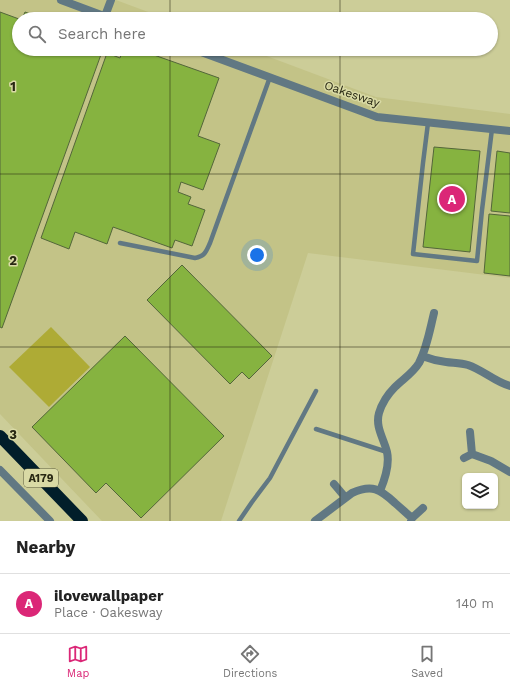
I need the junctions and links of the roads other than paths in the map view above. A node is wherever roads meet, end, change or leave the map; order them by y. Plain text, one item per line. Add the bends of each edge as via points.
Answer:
1 (61, 0) edge
2 (111, 0) edge
3 (92, 12) edge
4 (109, 12) edge
5 (212, 56) edge
6 (270, 77) junction
7 (428, 123) junction
8 (492, 129) junction
9 (510, 131) edge
10 (120, 243) dead end
11 (434, 313) dead end
12 (422, 356) junction
13 (510, 386) edge
14 (316, 392) dead end
15 (316, 429) dead end
16 (470, 432) dead end
17 (0, 436) edge
18 (387, 452) junction
19 (472, 454) junction
20 (464, 458) dead end
21 (0, 470) edge
22 (510, 472) edge
23 (334, 484) dead end
24 (380, 491) junction
25 (345, 497) junction
26 (423, 508) dead end
27 (411, 520) edge
28 (50, 521) edge
29 (82, 521) edge
30 (239, 521) edge
31 (315, 521) edge

1 - 3 street
2 - 4 street
5 - 6 street, Oakesway
6 - 7 street, Oakesway via 377,117
6 - 10 lane via 210,242 201,257 194,258
7 - 8 street, Oakesway
7 - 8 lane via 413,254 465,260 477,261
8 - 9 street, Oakesway
11 - 12 street
12 - 13 street via 467,365
12 - 18 street via 410,375 396,386 382,405 378,426
14 - 30 lane via 270,478
15 - 18 lane
16 - 19 street
17 - 29 highway, A179
18 - 24 street via 387,472
19 - 20 street
19 - 22 street
21 - 28 street
23 - 25 street
24 - 25 street via 369,488
24 - 27 street
25 - 31 street
26 - 27 street

